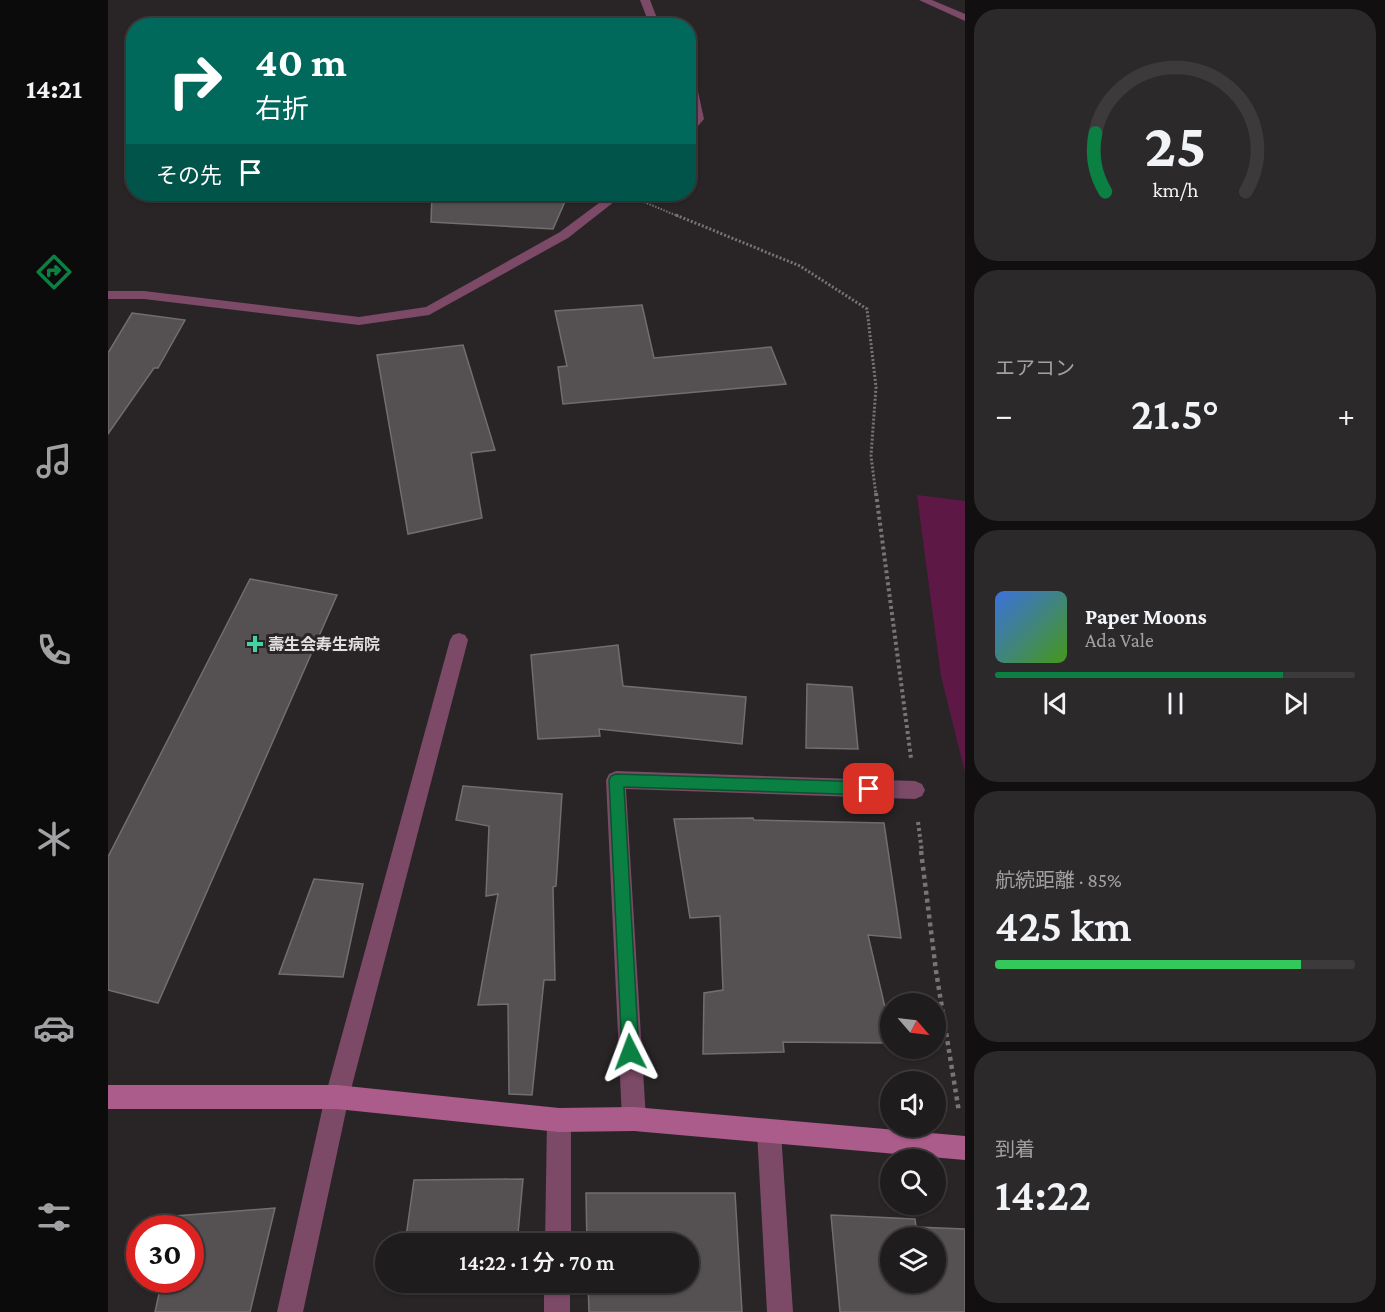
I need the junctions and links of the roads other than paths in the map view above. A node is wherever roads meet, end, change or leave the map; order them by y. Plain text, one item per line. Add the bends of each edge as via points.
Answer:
1 (645, 0) edge
2 (924, 0) edge
3 (652, 18) edge
4 (965, 18) edge
5 (609, 201) edge
6 (108, 295) edge
7 (459, 640) dead end
8 (915, 790) road end
9 (108, 1097) edge
10 (338, 1097) junction
11 (634, 1119) junction
12 (559, 1120) junction
13 (769, 1132) junction
14 (965, 1148) edge
15 (558, 1233) edge
16 (557, 1293) edge
17 (290, 1312) edge
18 (557, 1312) edge
19 (780, 1312) edge

1 - 3 street
2 - 4 street
5 - 6 street via 564,234 429,311 358,321 144,295
7 - 10 street
8 - 11 street via 616,780
9 - 10 street
10 - 12 street
10 - 17 street
11 - 12 street
11 - 13 street
12 - 15 street
13 - 14 street
13 - 19 street
16 - 18 street

